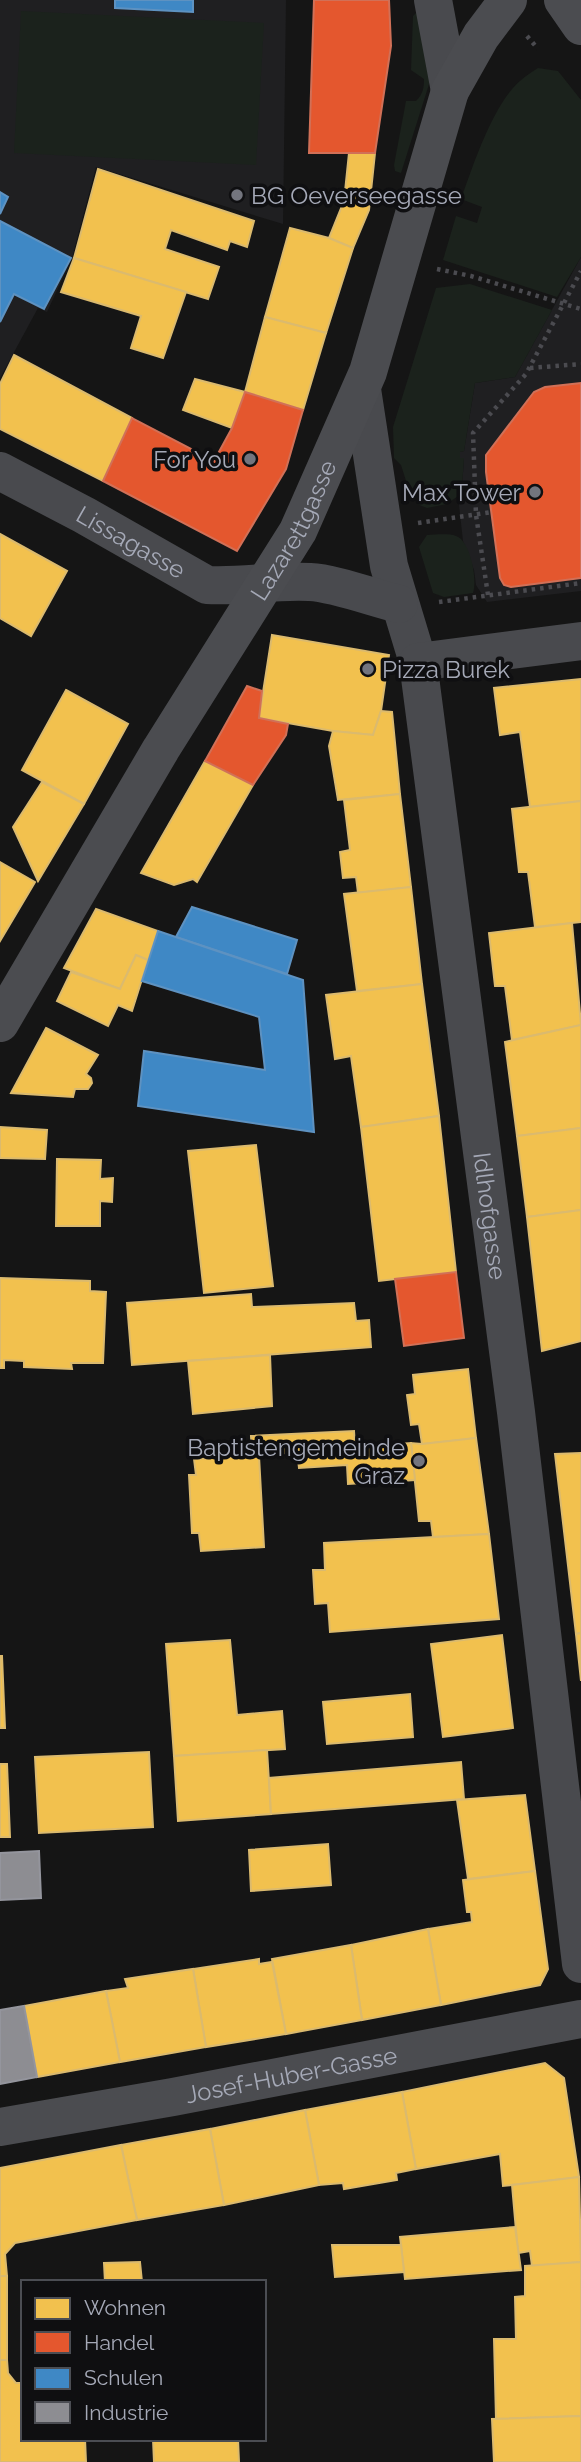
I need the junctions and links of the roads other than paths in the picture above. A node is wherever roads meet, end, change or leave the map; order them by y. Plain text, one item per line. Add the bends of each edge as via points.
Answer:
1 (433, 0) edge
2 (508, 0) edge
3 (563, 0) edge
4 (581, 26) edge
5 (450, 91) junction
6 (362, 389) junction
7 (0, 471) edge
8 (267, 582) junction
9 (399, 604) junction
10 (581, 641) edge
11 (418, 662) junction
12 (0, 1023) edge
13 (581, 1964) edge
14 (581, 2019) edge
15 (0, 2127) edge

1 - 5 street
2 - 5 main road, Lazarettgasse
3 - 4 main road
5 - 6 main road, Lazarettgasse
6 - 8 main road, Lazarettgasse via 298,531
6 - 9 street, Idlhofgasse via 388,566
7 - 8 street, Lissagasse via 207,585
8 - 9 street via 312,582
8 - 12 main road, Lazarettgasse via 161,748
9 - 11 street, Idlhofgasse
10 - 11 street
11 - 13 street, Idlhofgasse via 516,1412
14 - 15 main road, Josef-Huber-Gasse

